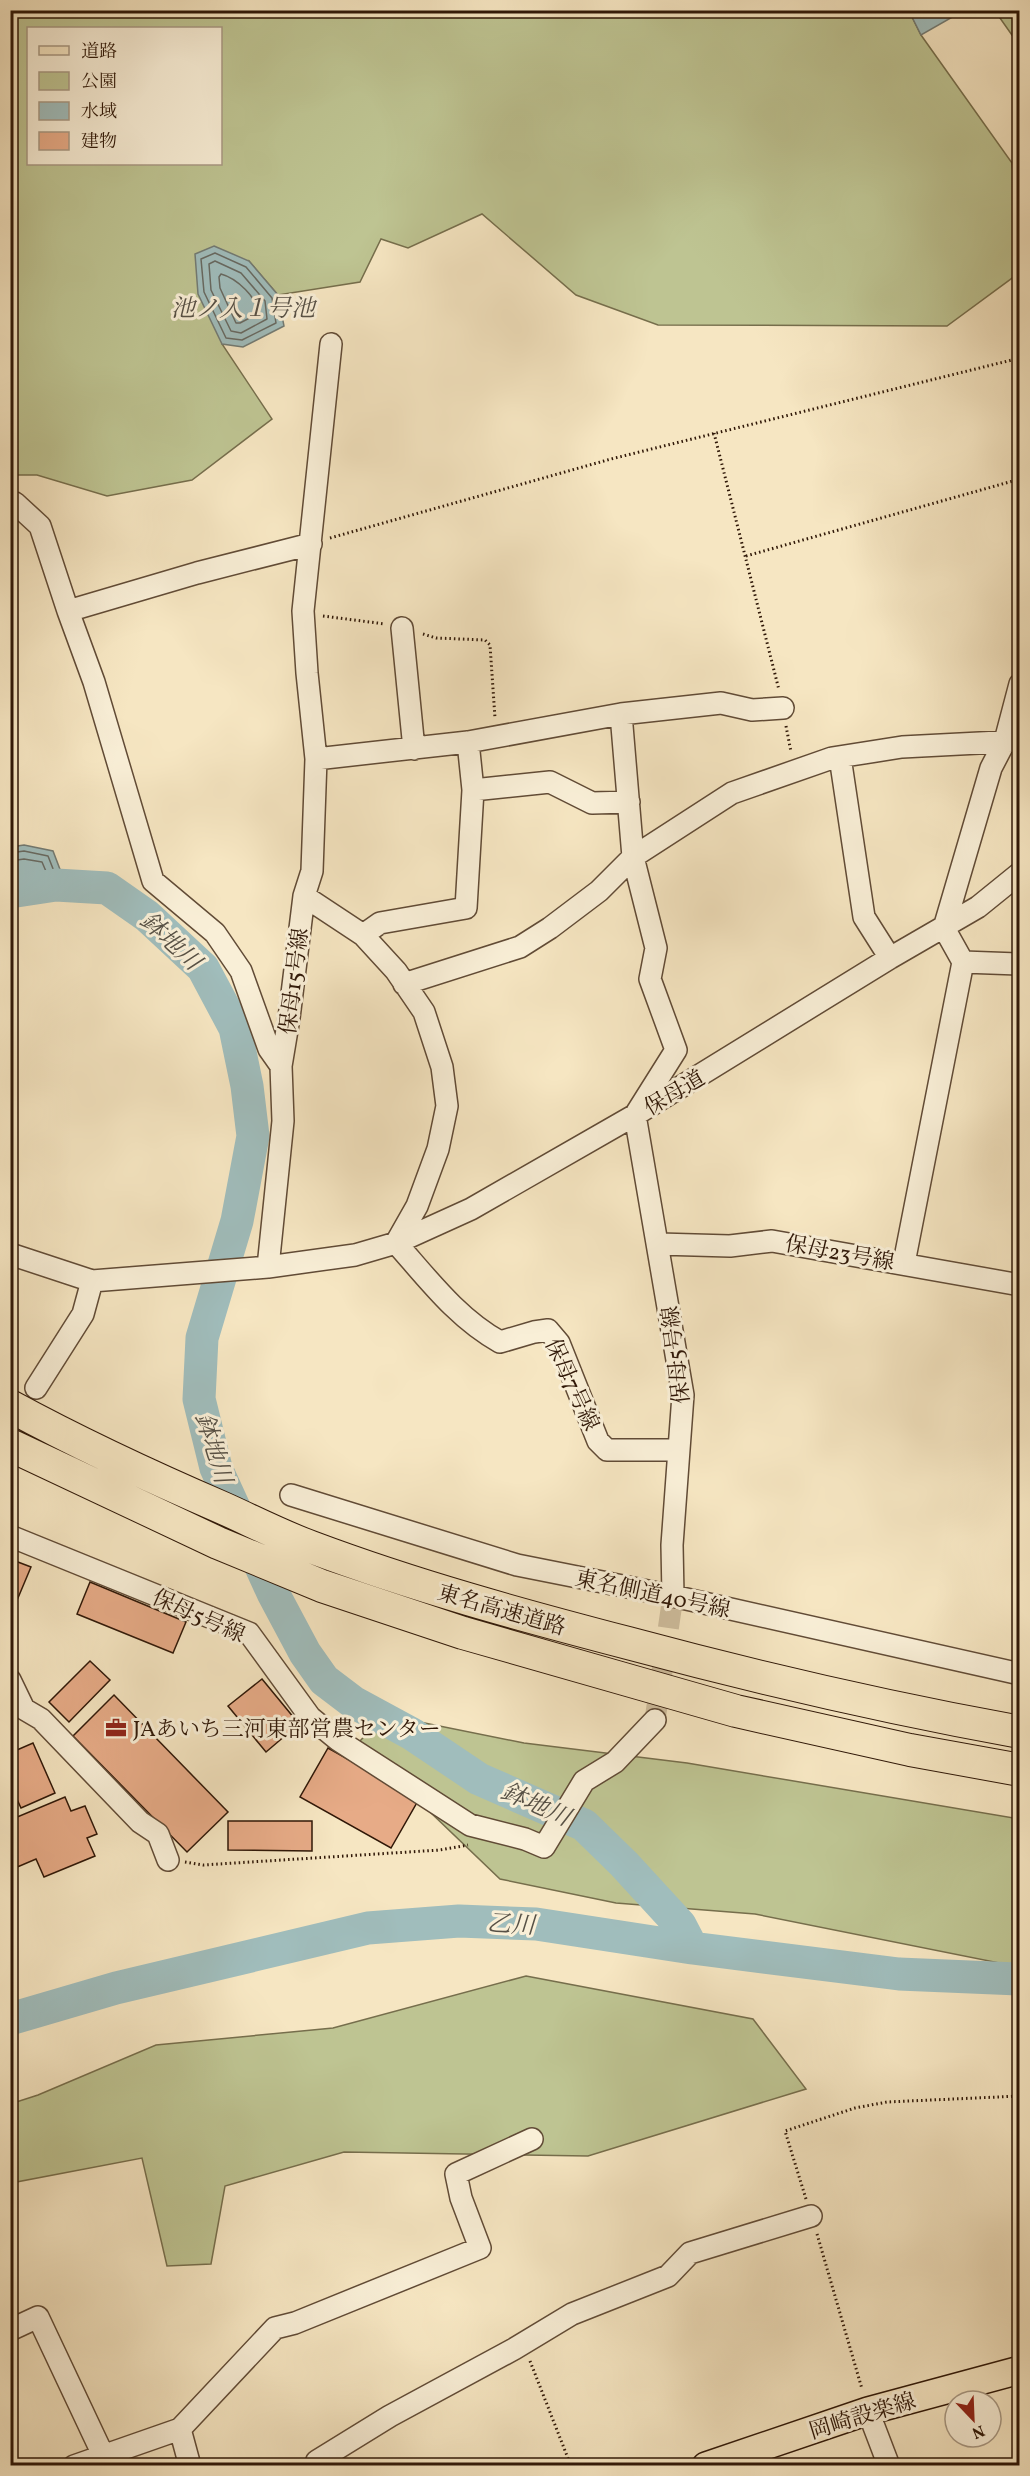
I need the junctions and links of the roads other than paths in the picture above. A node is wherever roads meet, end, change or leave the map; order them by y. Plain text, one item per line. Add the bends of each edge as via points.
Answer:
1 (331, 344) dead end
2 (10, 504) edge
3 (311, 544) junction
4 (68, 611) junction
5 (402, 628) road end
6 (1020, 684) edge
7 (783, 708) road end
8 (621, 714) junction
9 (1012, 741) edge
10 (468, 742) junction
11 (414, 748) junction
12 (840, 757) junction
13 (316, 759) junction
14 (473, 790) junction
15 (629, 802) junction
16 (633, 857) junction
17 (1020, 873) edge
18 (304, 896) junction
19 (944, 928) junction
20 (363, 935) junction
21 (890, 958) junction
22 (963, 962) junction
23 (1020, 964) edge
24 (404, 984) junction
25 (281, 1066) junction
26 (635, 1115) junction
27 (396, 1243) junction
28 (659, 1244) junction
29 (10, 1254) edge
30 (904, 1263) junction
31 (258, 1268) junction
32 (92, 1281) junction
33 (1020, 1285) edge
34 (36, 1388) dead end
35 (10, 1407) edge
36 (10, 1444) edge
37 (678, 1450) junction
38 (291, 1495) dead end
39 (10, 1536) edge
40 (673, 1596) junction
41 (1020, 1674) edge
42 (10, 1680) edge
43 (655, 1720) tunnel mouth
44 (1020, 1732) edge
45 (1020, 1770) edge
46 (168, 1860) road end
47 (532, 2139) dead end
48 (811, 2216) road end
49 (10, 2330) edge
50 (1020, 2370) edge
51 (868, 2411) junction
52 (180, 2429) junction
53 (103, 2455) junction
54 (74, 2466) edge
55 (190, 2466) edge
56 (318, 2466) edge
57 (706, 2466) edge
58 (889, 2466) edge

1 - 3 street, 保母15号線
2 - 4 street via 15,503 40,526
3 - 4 street
3 - 13 street, 保母15号線 via 303,611
4 - 25 street via 94,682 153,881 216,933 241,971 269,1049
5 - 11 street
6 - 9 street
7 - 8 street via 752,710 721,703
8 - 10 street
8 - 15 street
9 - 12 street via 902,747
9 - 19 street via 991,768
10 - 11 street
10 - 14 street
11 - 13 street
12 - 16 street via 732,793
12 - 21 street via 864,917
13 - 18 street, 保母15号線 via 312,871
14 - 15 street via 550,782 592,804
14 - 20 street via 466,908 380,923
15 - 16 street
16 - 24 street via 599,891 520,946
16 - 26 street via 656,948 650,979 676,1050
17 - 19 street, 保母道
18 - 20 street
18 - 25 street, 保母15号線
19 - 21 street, 保母道
19 - 22 street
20 - 24 street
21 - 26 street, 保母道
22 - 23 street
22 - 30 street
24 - 27 street via 424,1012 442,1066 447,1106 438,1149 417,1206
25 - 31 street, 保母15号線 via 283,1121
26 - 27 street, 保母道 via 471,1209
26 - 28 street, 保母5号線
27 - 31 street, 保母道 via 355,1255
27 - 37 street, 保母7号線 via 476,1329 500,1342 548,1330 559,1343 598,1441 607,1450
28 - 30 street, 保母23号線 via 730,1246 772,1241
28 - 37 street, 保母5号線 via 683,1395
29 - 32 street
30 - 33 street, 保母23号線
31 - 32 street, 保母道
32 - 34 street via 83,1314
35 - 44 highway, 東名高速道路 via 203,1500 308,1546 406,1581 500,1610 737,1672
36 - 45 highway, 東名高速道路 via 218,1543 322,1586 464,1633 736,1711
37 - 40 street, 保母5号線
38 - 40 street, 東名側道40号線 via 517,1565
39 - 43 street, 保母5号線 via 249,1633 310,1717 470,1835 525,1839 544,1847 584,1782 615,1762
40 - 41 street, 東名側道40号線
42 - 46 street via 24,1709 41,1719 140,1821 158,1834
47 - 52 street via 456,2174 460,2198 480,2248 275,2328
48 - 56 street via 690,2253 668,2276 572,2314 390,2416 317,2462
49 - 53 street via 38,2317
50 - 51 main road, 岡崎設楽線
51 - 57 main road, 岡崎設楽線
51 - 58 street
52 - 53 street
52 - 55 street
53 - 54 street

